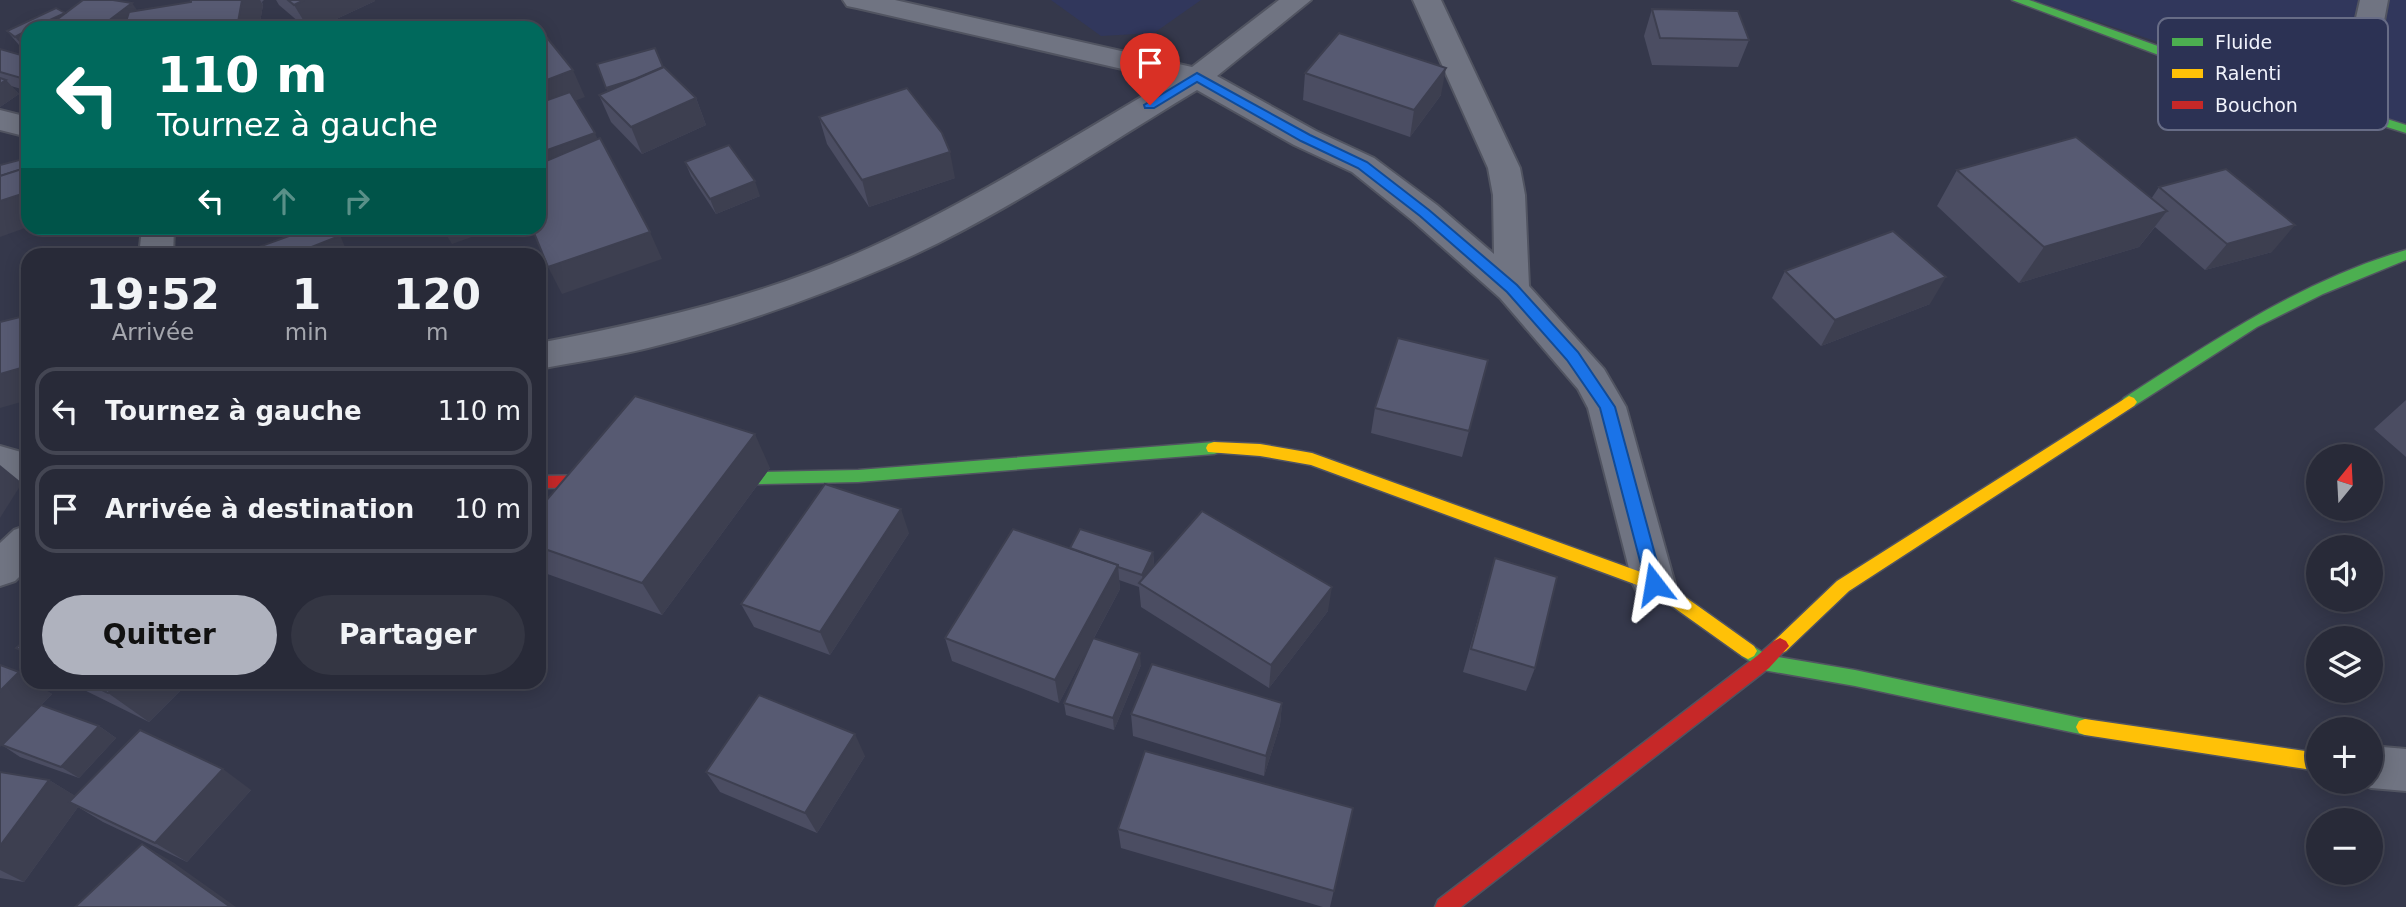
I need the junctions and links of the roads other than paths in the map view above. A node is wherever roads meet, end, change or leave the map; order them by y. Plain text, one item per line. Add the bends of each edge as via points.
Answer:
1 (857, 0) edge
2 (1297, 0) edge
3 (1427, 0) edge
4 (2018, 0) edge
5 (2374, 0) edge
6 (2370, 18) edge
7 (2158, 51) edge
8 (1197, 77) junction
9 (0, 120) edge
10 (2388, 123) edge
11 (21, 125) edge
12 (2406, 129) edge
13 (2406, 255) edge
14 (1512, 289) junction
15 (546, 355) edge
16 (21, 454) edge
17 (0, 460) edge
18 (21, 467) edge
19 (692, 479) edge
20 (636, 480) edge
21 (546, 482) edge
22 (21, 549) edge
23 (0, 569) edge
24 (1654, 584) junction
25 (1763, 662) junction
26 (2306, 760) edge
27 (2383, 768) edge
28 (2406, 770) edge
29 (1445, 907) edge

1 - 8 street
2 - 8 street
3 - 14 street via 1504,168
4 - 7 street
5 - 6 street
8 - 14 street via 1363,165
8 - 15 street via 961,218 879,257 718,316
9 - 11 street
10 - 12 street
13 - 25 street via 2318,290 2252,323 1843,586
14 - 24 street via 1573,356 1608,407
16 - 17 street
17 - 18 street
19 - 24 street via 858,476 1242,447 1281,451
20 - 21 street
22 - 23 street
24 - 25 street
25 - 26 street via 2069,724
25 - 29 street
27 - 28 street

